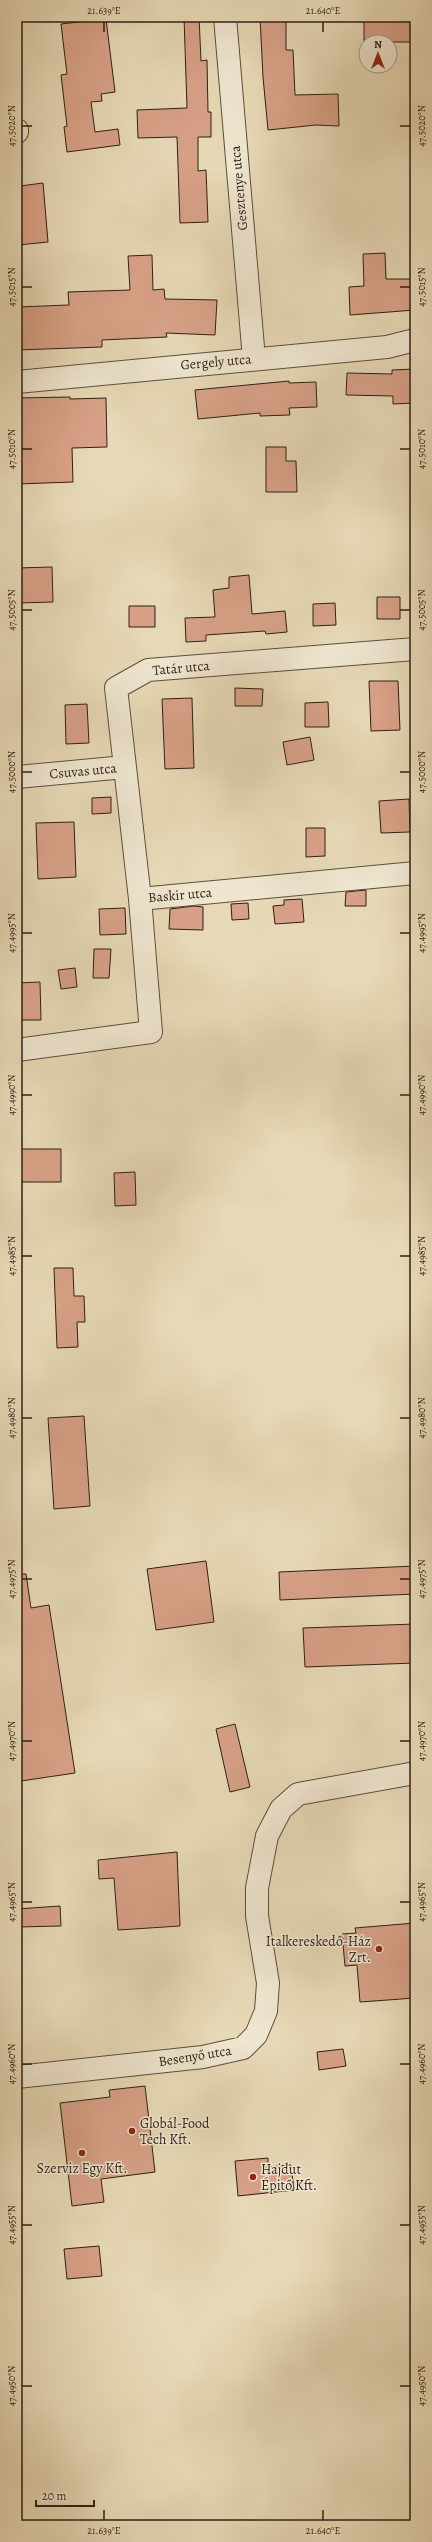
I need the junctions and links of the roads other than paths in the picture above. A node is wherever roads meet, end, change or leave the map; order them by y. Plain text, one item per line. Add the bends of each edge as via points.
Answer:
1 (225, 17) edge
2 (415, 340) edge
3 (254, 359) junction
4 (17, 382) edge
5 (415, 649) edge
6 (125, 767) junction
7 (17, 777) edge
8 (415, 873) edge
9 (140, 899) junction
10 (17, 1050) edge
11 (415, 1773) edge
12 (17, 2077) edge

1 - 3 street, Gesztenye utca
2 - 3 street, Gergely utca via 387,347
3 - 4 street, Gergely utca
5 - 6 street, Tatár utca via 148,670 116,688
6 - 7 street, Csuvas utca
6 - 9 street, Tatár utca
8 - 9 street, Baskir utca
9 - 10 street, Baskir utca via 151,1032
11 - 12 street, Besenyő utca via 298,1794 281,1809 267,1836 257,1888 257,1916 268,1983 266,2011 256,2035 244,2048 203,2057

